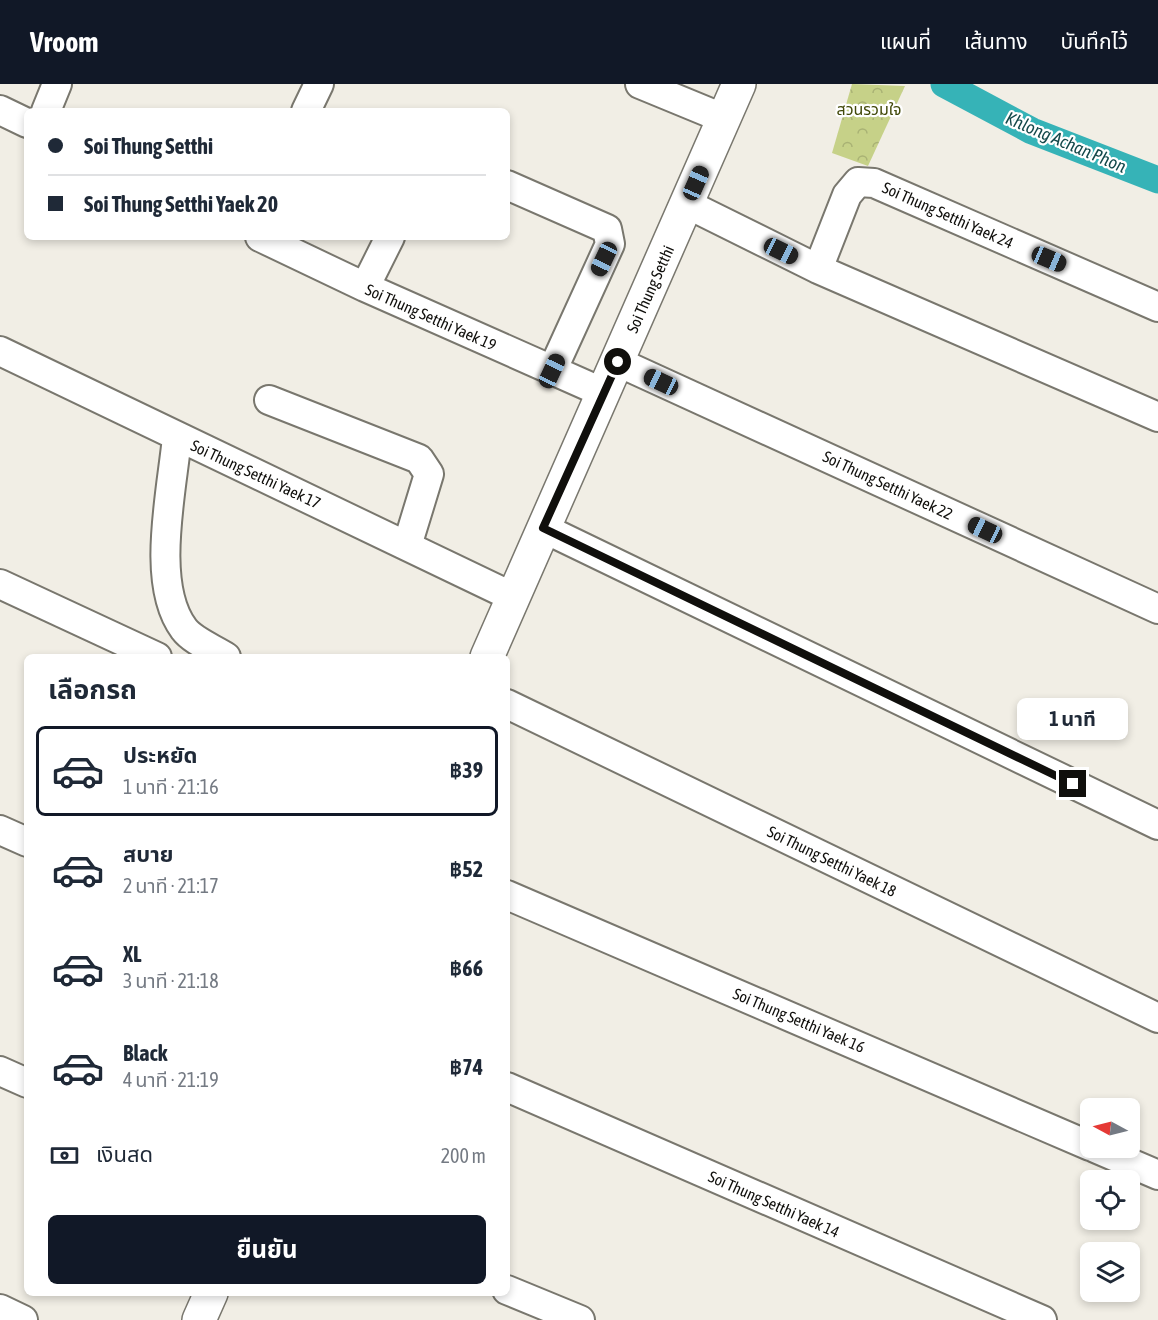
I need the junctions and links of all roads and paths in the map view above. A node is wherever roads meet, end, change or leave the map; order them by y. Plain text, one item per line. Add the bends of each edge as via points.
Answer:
1 (57, 84) edge
2 (319, 84) edge
3 (640, 84) edge
4 (739, 84) edge
5 (47, 108) edge
6 (307, 108) edge
7 (0, 110) edge
8 (725, 119) junction
9 (24, 122) edge
10 (510, 186) edge
11 (687, 204) junction
12 (266, 240) edge
13 (381, 240) edge
14 (818, 269) junction
15 (365, 287) junction
16 (1158, 307) edge
17 (0, 351) edge
18 (618, 362) junction
19 (552, 371) junction
20 (603, 393) junction
21 (269, 400) dead end
22 (1158, 417) edge
23 (177, 437) junction
24 (543, 528) junction
25 (407, 546) junction
26 (0, 584) edge
27 (513, 597) junction
28 (1158, 609) edge
29 (151, 654) edge
30 (221, 654) edge
31 (488, 654) edge
32 (510, 705) edge
33 (1158, 825) edge
34 (0, 830) edge
35 (24, 841) edge
36 (510, 896) edge
37 (1158, 1018) edge
38 (510, 1088) edge
39 (1080, 1142) edge
40 (1118, 1158) edge
41 (1158, 1175) edge
42 (510, 1291) edge
43 (210, 1296) edge
44 (0, 1309) edge
45 (23, 1320) edge
46 (199, 1320) edge
47 (580, 1320) edge
48 (1042, 1320) edge

1 - 5 street
2 - 6 street
3 - 8 street
4 - 8 main road, Soi Thung Setthi
7 - 9 street
8 - 11 main road, Soi Thung Setthi
10 - 19 street via 607,229 610,244
11 - 14 street
11 - 18 main road, Soi Thung Setthi
12 - 15 street, Soi Thung Setthi Yaek 19
13 - 15 street
14 - 16 street, Soi Thung Setthi Yaek 24 via 847,195 858,182 874,183
14 - 22 street
15 - 19 street, Soi Thung Setthi Yaek 19
17 - 23 street, Soi Thung Setthi Yaek 17
18 - 20 main road, Soi Thung Setthi
18 - 28 street, Soi Thung Setthi Yaek 22
19 - 20 street, Soi Thung Setthi Yaek 19
20 - 24 main road, Soi Thung Setthi
21 - 25 street via 419,459 429,474
23 - 25 street, Soi Thung Setthi Yaek 17
23 - 30 street via 164,565 171,606 185,632
24 - 27 main road, Soi Thung Setthi
24 - 33 street
25 - 27 street, Soi Thung Setthi Yaek 17
26 - 29 street
27 - 31 main road, Soi Thung Setthi
32 - 37 street, Soi Thung Setthi Yaek 18
34 - 35 street
36 - 39 street, Soi Thung Setthi Yaek 16
38 - 48 street, Soi Thung Setthi Yaek 14
40 - 41 street
42 - 47 street
43 - 46 main road
44 - 45 street

